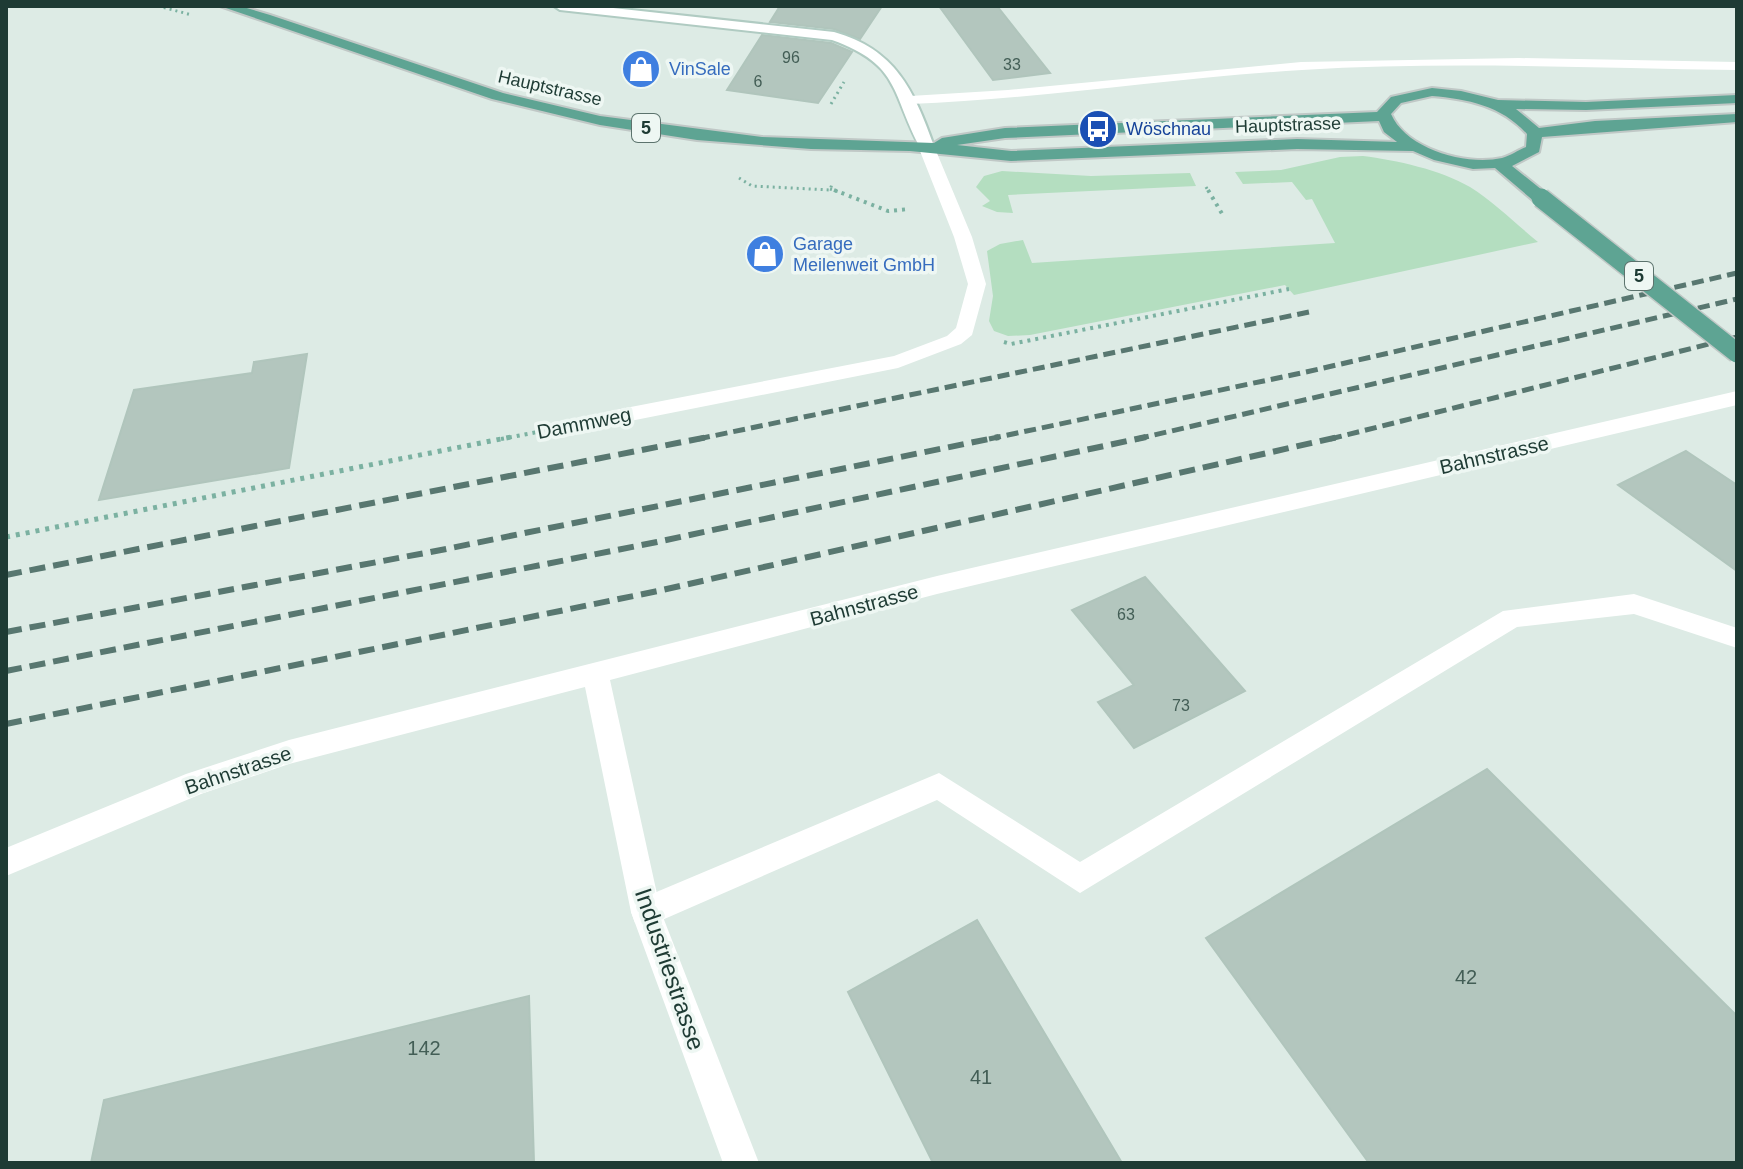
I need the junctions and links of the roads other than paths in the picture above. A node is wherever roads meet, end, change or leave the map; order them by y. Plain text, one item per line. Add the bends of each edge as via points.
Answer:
1 (226, 6) edge
2 (560, 6) edge
3 (1412, 63) junction
4 (1737, 66) edge
5 (1432, 92) junction
6 (1737, 99) edge
7 (910, 100) junction
8 (1495, 104) junction
9 (1382, 116) junction
10 (1737, 118) edge
11 (1535, 133) junction
12 (926, 146) junction
13 (1412, 147) junction
14 (1499, 163) junction
15 (1737, 353) edge
16 (1737, 398) edge
17 (610, 418) road end
18 (1737, 638) edge
19 (596, 676) junction
20 (6, 862) edge
21 (646, 912) junction
22 (741, 1163) edge

1 - 12 main road, Hauptstrasse / 5 via 475,90 588,119 759,142
2 - 7 street via 846,39 876,54
3 - 4 street
3 - 5 street
3 - 7 street via 1190,73 1040,93
5 - 8 main road
5 - 9 main road via 1396,99
6 - 8 main road
7 - 12 street
8 - 11 main road
9 - 12 main road, Hauptstrasse / 5 via 1005,133
9 - 13 main road via 1396,137
10 - 11 main road
11 - 14 main road via 1526,156
12 - 13 main road, Hauptstrasse / 5 via 1011,156 1297,144
12 - 17 street, Dammweg via 977,284 965,331 941,348 907,360
13 - 14 main road via 1455,161
14 - 15 main road, 5, bridge
16 - 19 street, Bahnstrasse via 937,585
18 - 21 street via 1634,604 1512,618 1080,879 939,786
19 - 20 street, Bahnstrasse via 289,752 196,783
19 - 21 street, Industriestrasse
21 - 22 street, Industriestrasse

